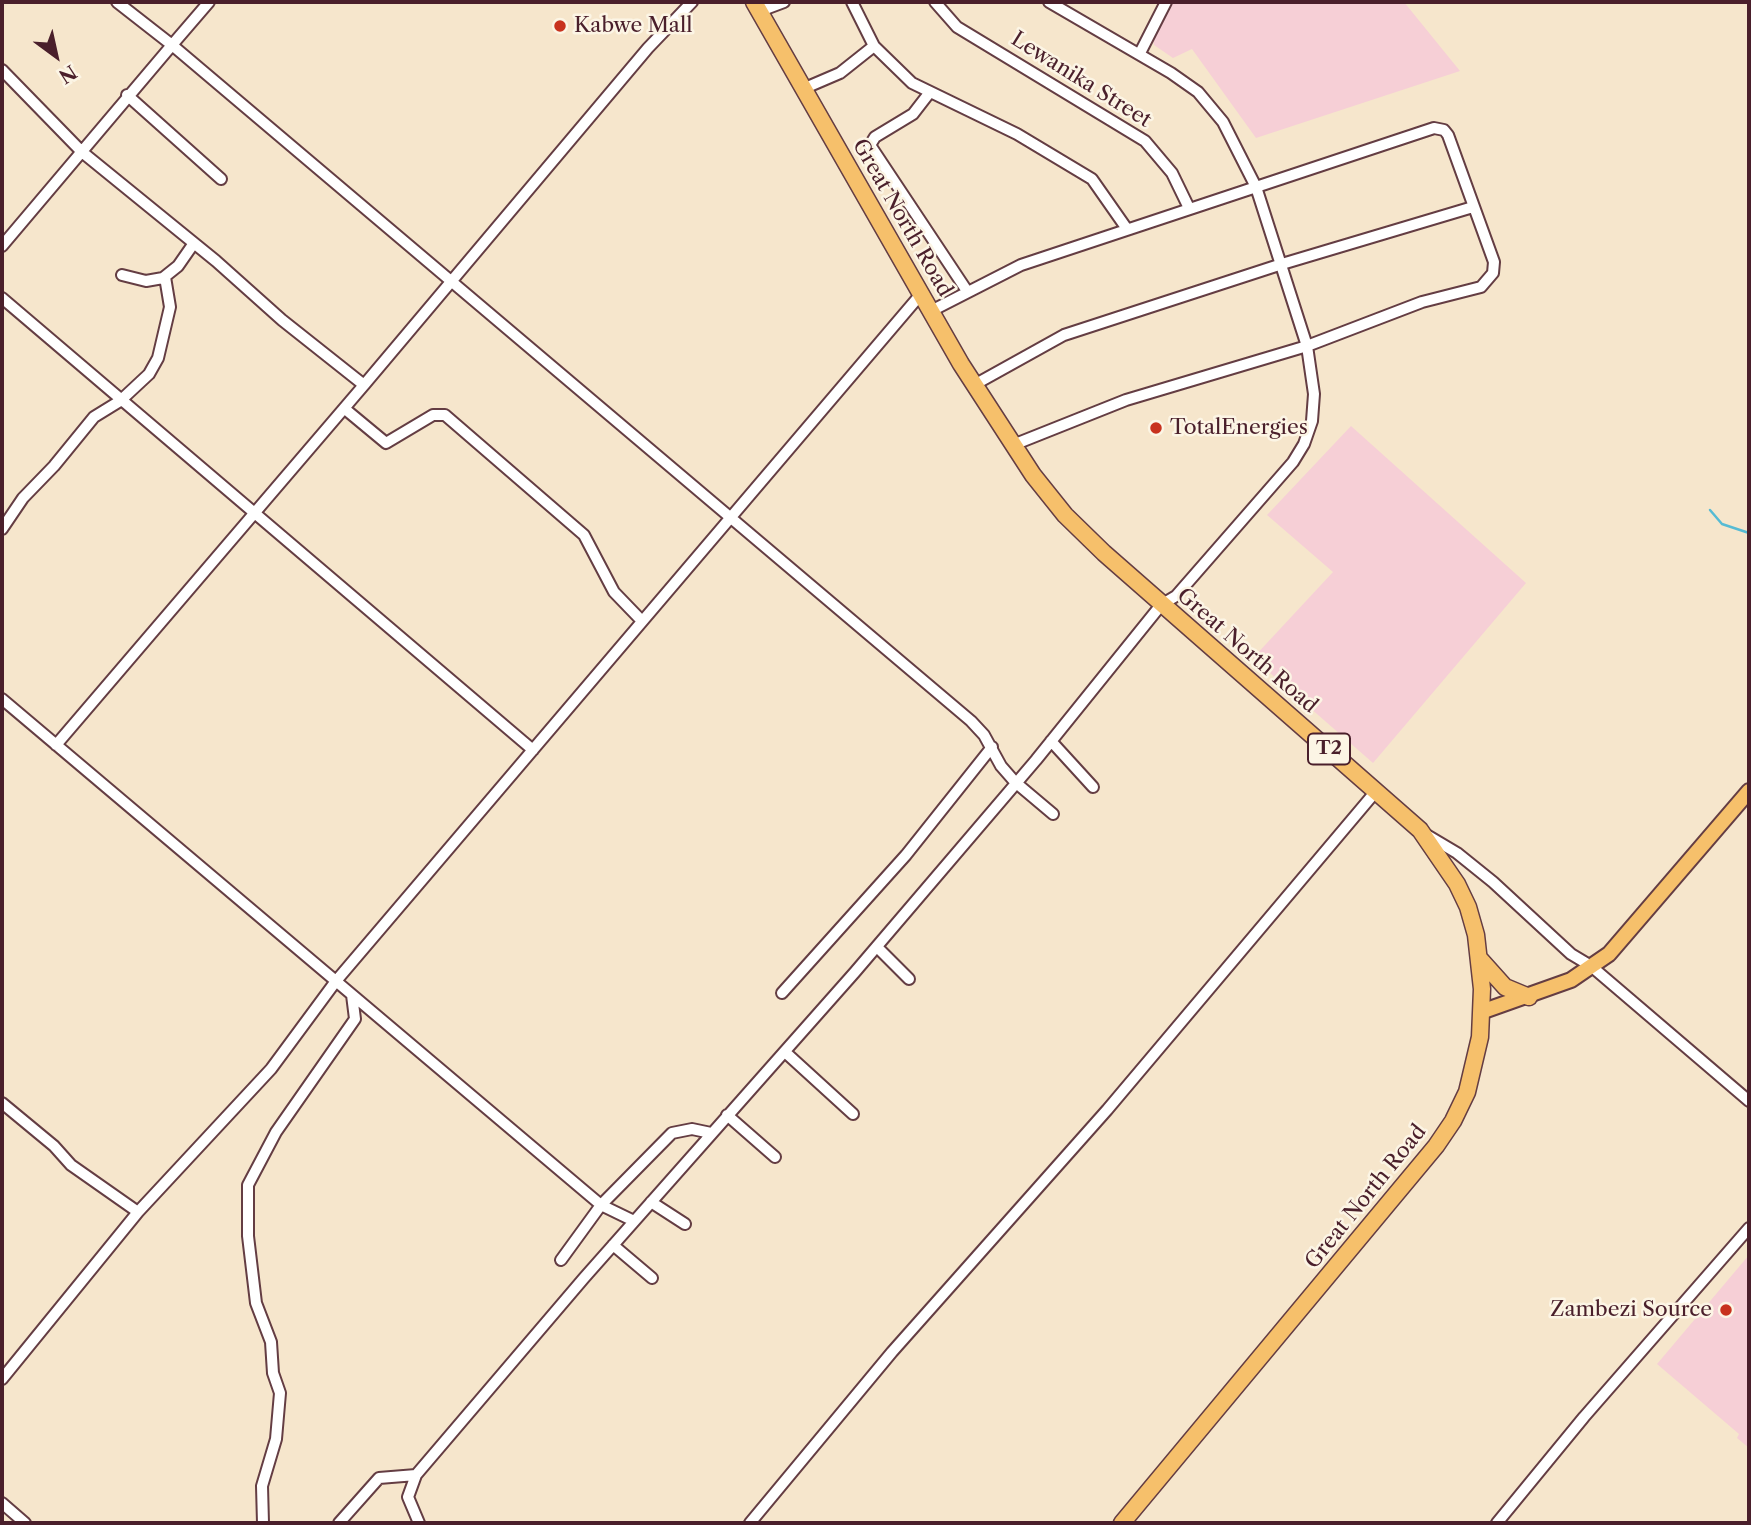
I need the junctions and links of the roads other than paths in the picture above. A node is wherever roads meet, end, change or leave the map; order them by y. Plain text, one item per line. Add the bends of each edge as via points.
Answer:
1 (117, 2) edge
2 (209, 2) edge
3 (692, 2) edge
4 (784, 2) edge
5 (852, 2) edge
6 (934, 2) edge
7 (1049, 2) edge
8 (1166, 2) edge
9 (757, 6) edge
10 (172, 45) junction
11 (874, 46) junction
12 (1140, 53) junction
13 (2, 70) edge
14 (805, 88) junction
15 (930, 92) junction
16 (127, 95) junction
17 (82, 152) junction
18 (221, 179) dead end
19 (1256, 187) junction
20 (1473, 207) junction
21 (1189, 208) junction
22 (1127, 229) junction
23 (194, 243) junction
24 (2, 246) edge
25 (1282, 264) junction
26 (122, 275) dead end
27 (165, 277) junction
28 (449, 281) junction
29 (967, 292) junction
30 (921, 294) junction
31 (2, 298) edge
32 (931, 311) junction
33 (1307, 346) junction
34 (364, 385) junction
35 (974, 385) junction
36 (120, 401) junction
37 (345, 409) junction
38 (1013, 445) junction
39 (254, 514) junction
40 (730, 516) junction
41 (2, 528) edge
42 (1161, 605) junction
43 (642, 621) junction
44 (2, 699) edge
45 (1051, 741) junction
46 (57, 745) junction
47 (992, 747) junction
48 (533, 750) junction
49 (1015, 782) junction
50 (1093, 787) dead end
51 (1377, 790) junction
52 (1749, 791) edge
53 (1053, 814) dead end
54 (1420, 830) junction
55 (877, 947) junction
56 (1479, 958) junction
57 (1591, 966) junction
58 (909, 979) dead end
59 (336, 981) junction
60 (782, 993) dead end
61 (352, 995) junction
62 (1529, 997) junction
63 (1481, 1012) junction
64 (785, 1052) junction
65 (1749, 1101) edge
66 (2, 1103) edge
67 (853, 1114) dead end
68 (727, 1115) junction
69 (711, 1133) junction
70 (775, 1157) dead end
71 (651, 1202) junction
72 (601, 1205) junction
73 (138, 1212) junction
74 (634, 1221) junction
75 (685, 1224) dead end
76 (1749, 1228) edge
77 (613, 1245) junction
78 (561, 1260) dead end
79 (652, 1278) dead end
80 (2, 1379) edge
81 (416, 1475) junction
82 (2, 1505) edge
83 (25, 1523) edge
84 (263, 1523) edge
85 (339, 1523) edge
86 (419, 1523) edge
87 (750, 1523) edge
88 (1122, 1523) edge
89 (1497, 1523) edge

1 - 10 street
2 - 10 street
3 - 28 street
4 - 9 street
5 - 11 street
6 - 21 street, Lewanika Street via 957,27 1145,141 1172,173
7 - 12 street
8 - 12 street
9 - 14 highway, Great North Road / T2
10 - 16 street
10 - 28 street
11 - 14 street via 840,72
11 - 15 street via 902,75
12 - 19 street via 1198,92 1223,122
13 - 17 street
14 - 30 highway, Great North Road / T2
15 - 22 street via 1092,179
15 - 29 street via 913,114 870,143
16 - 17 street
16 - 18 street
17 - 23 street
17 - 24 street
19 - 20 street via 1434,128 1448,135
19 - 21 street
19 - 25 street
20 - 25 street
20 - 33 street via 1494,262 1493,273 1481,287 1422,302
21 - 22 street
22 - 29 street via 1021,265
23 - 27 street
23 - 34 street
25 - 33 street
25 - 35 street via 1063,335
26 - 27 street via 146,281
27 - 36 street via 170,307 158,358 149,374
28 - 34 street
28 - 40 street
29 - 32 street
30 - 32 highway, Great North Road / T2
30 - 40 street
31 - 36 street
32 - 35 highway, Great North Road / T2
33 - 38 street via 1126,400
33 - 42 street via 1314,394 1304,444 1176,596
34 - 37 street
35 - 38 highway, Great North Road / T2
36 - 39 street
36 - 41 street via 94,417
37 - 39 street
37 - 43 street via 386,443 433,415 444,415 584,535 614,592
38 - 42 highway, Great North Road / T2 via 1065,515
39 - 46 street
39 - 48 street
40 - 43 street
40 - 47 street via 971,721
42 - 45 street
42 - 51 highway, Great North Road / T2
43 - 48 street
44 - 46 street
45 - 49 street
45 - 50 street
46 - 59 street
47 - 49 street
47 - 60 street via 906,855
48 - 59 street
49 - 53 street
49 - 55 street
51 - 54 highway, Great North Road / T2
51 - 87 street
52 - 57 main road via 1609,954
54 - 56 highway, Great North Road / T2 via 1468,907
54 - 57 street via 1457,853 1571,954
55 - 58 street
55 - 64 street
56 - 62 highway via 1510,991
56 - 63 highway, Great North Road / T2
57 - 62 main road via 1571,980
57 - 65 street
59 - 61 street
59 - 73 street via 271,1069
61 - 72 street
61 - 84 street via 355,1019 276,1132 248,1185 247,1236 256,1303 271,1342 280,1393 276,1438 262,1486
62 - 63 main road
63 - 88 highway, Great North Road / T2 via 1467,1092 1436,1146
64 - 67 street
64 - 68 street
66 - 73 street via 71,1165
68 - 69 street
68 - 70 street
69 - 71 street
69 - 72 street via 692,1129 672,1133
71 - 74 street
71 - 75 street
72 - 74 street
72 - 78 street
73 - 80 street
74 - 77 street
76 - 89 street
77 - 79 street
77 - 81 street
81 - 85 street via 379,1478
81 - 86 street via 408,1497
82 - 83 street

